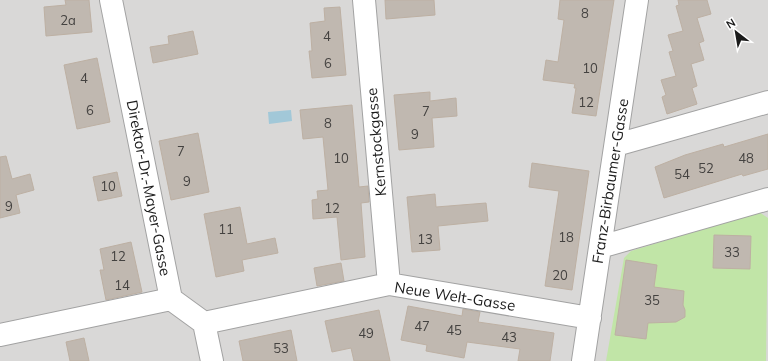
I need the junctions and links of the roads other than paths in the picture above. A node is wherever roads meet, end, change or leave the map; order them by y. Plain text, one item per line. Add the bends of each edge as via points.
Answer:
1 (111, 0) edge
2 (364, 0) edge
3 (637, 0) edge
4 (768, 102) edge
5 (616, 145) junction
6 (768, 199) edge
7 (600, 247) junction
8 (389, 284) junction
9 (171, 299) junction
10 (590, 318) junction
11 (204, 323) junction
12 (0, 335) edge
13 (212, 361) edge
14 (583, 361) edge

1 - 9 street, Direktor-Dr.-Mayer-Gasse
2 - 8 street, Kernstockgasse
3 - 5 street, Franz-Birbaumer-Gasse
4 - 5 street
5 - 7 street, Franz-Birbaumer-Gasse
6 - 7 street
7 - 10 street, Franz-Birbaumer-Gasse
8 - 10 street, Neue Welt-Gasse
8 - 11 street, Neue Welt-Gasse
9 - 11 street
9 - 12 street
10 - 14 street, Franz-Birbaumer-Gasse
11 - 13 street

